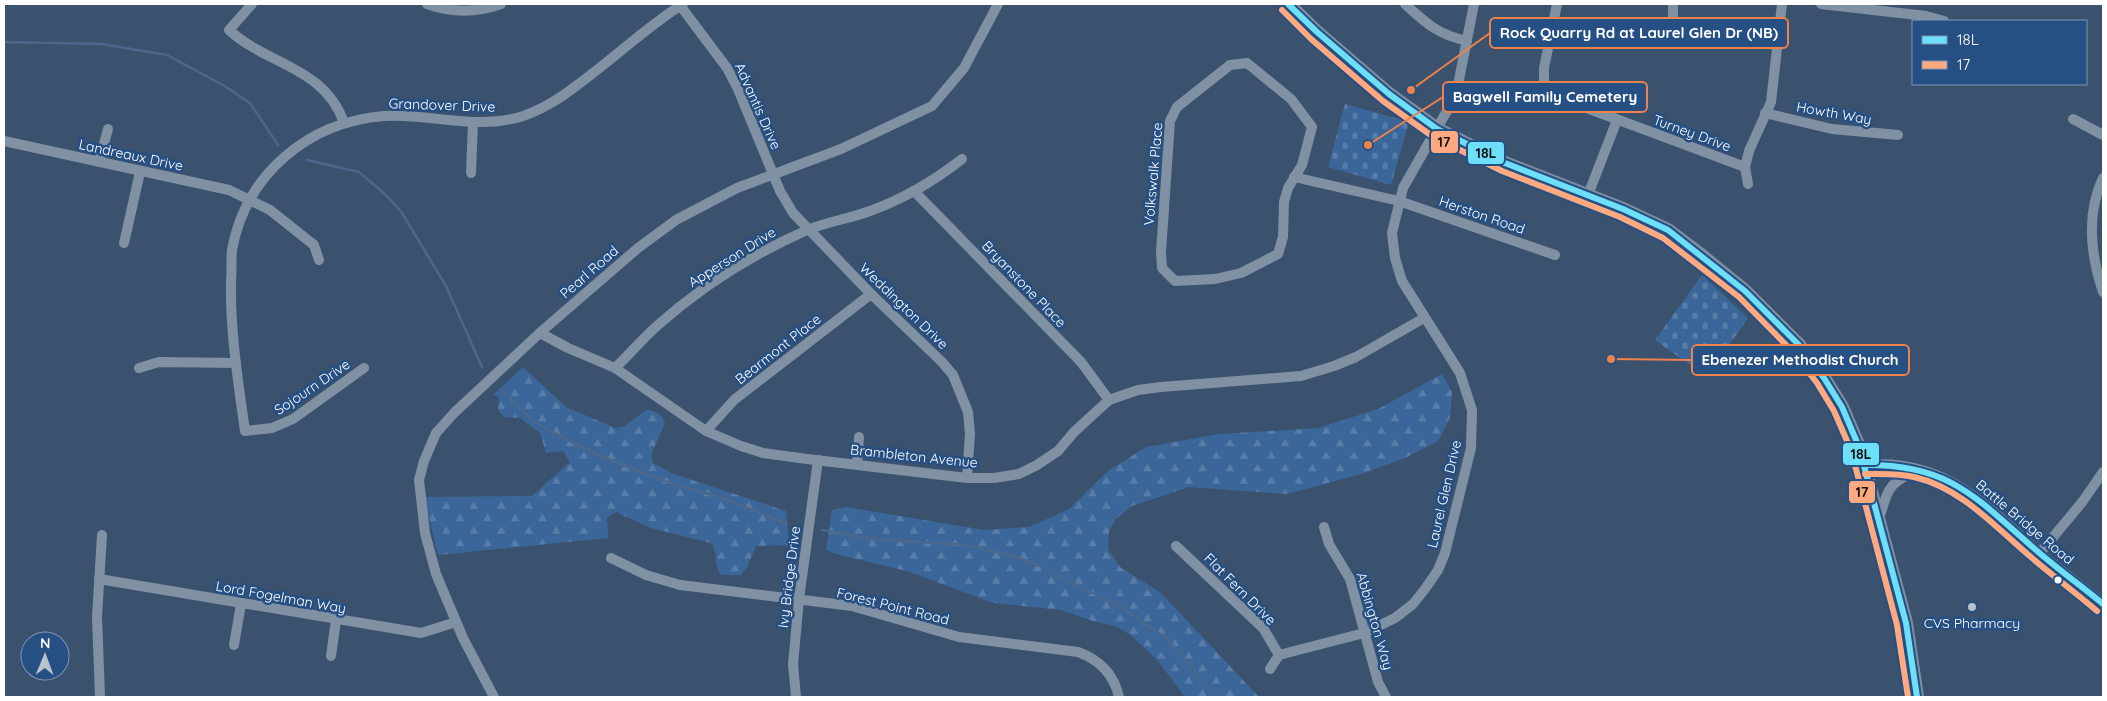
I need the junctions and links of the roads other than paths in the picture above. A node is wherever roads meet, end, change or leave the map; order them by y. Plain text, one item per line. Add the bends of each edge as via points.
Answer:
1 (252, 4) edge
2 (427, 4) edge
3 (501, 4) edge
4 (681, 4) edge
5 (998, 4) edge
6 (1288, 4) edge
7 (1405, 4) edge
8 (1474, 4) edge
9 (1557, 4) edge
10 (1673, 4) edge
11 (1782, 4) edge
12 (1821, 4) edge
13 (444, 7) edge
14 (1940, 20) edge
15 (1673, 24) dead end
16 (1467, 41) junction
17 (1766, 113) junction
18 (2073, 119) dead end
19 (1617, 120) junction
20 (473, 122) junction
21 (344, 123) junction
22 (108, 129) dead end
23 (1437, 129) junction
24 (1898, 135) dead end
25 (2103, 135) edge
26 (4, 141) edge
27 (962, 159) dead end
28 (99, 162) junction
29 (1745, 167) junction
30 (140, 172) junction
31 (471, 173) dead end
32 (772, 174) junction
33 (1294, 177) junction
34 (2103, 178) edge
35 (1748, 184) dead end
36 (914, 192) junction
37 (1588, 194) junction
38 (250, 200) junction
39 (1400, 201) junction
40 (808, 230) junction
41 (124, 242) dead end
42 (1555, 256) dead end
43 (319, 260) dead end
44 (2103, 292) edge
45 (871, 294) junction
46 (1424, 318) junction
47 (540, 333) junction
48 (236, 363) junction
49 (139, 368) dead end
50 (364, 368) dead end
51 (615, 368) junction
52 (1108, 400) junction
53 (245, 431) joint
54 (706, 431) junction
55 (860, 437) dead end
56 (818, 460) junction
57 (857, 464) junction
58 (1865, 465) junction
59 (1921, 470) junction
60 (2103, 472) edge
61 (967, 478) junction
62 (1879, 519) junction
63 (1324, 527) dead end
64 (102, 534) dead end
65 (1176, 546) dead end
66 (2040, 553) junction
67 (611, 558) dead end
68 (99, 579) junction
69 (799, 599) junction
70 (242, 604) junction
71 (2103, 604) edge
72 (336, 620) junction
73 (456, 622) junction
74 (1364, 633) junction
75 (234, 645) dead end
76 (1279, 654) junction
77 (331, 656) dead end
78 (1270, 669) dead end
79 (100, 697) edge
80 (494, 697) edge
81 (796, 697) edge
82 (1120, 697) edge
83 (1386, 697) edge
84 (1917, 697) edge

1 - 21 street via 229,30 238,39 291,67 322,88 334,100
2 - 13 street
3 - 13 street via 476,10
4 - 20 street, Grandover Drive via 544,108 499,121
4 - 32 street, Advantis Drive via 727,68
5 - 32 street, Pearl Road via 964,68 932,106 840,149
6 - 23 main road via 1389,94
7 - 16 street via 1436,31
8 - 16 street, Laurel Glen Drive
9 - 19 street, Turney Drive via 1544,68 1544,87 1556,98
10 - 15 street
11 - 17 street via 1771,102
12 - 14 street
16 - 23 street, Laurel Glen Drive via 1456,94
17 - 24 street, Howth Way via 1832,130
17 - 29 street
18 - 25 street
19 - 29 street, Turney Drive
19 - 37 street
20 - 21 street, Grandover Drive via 406,116
20 - 31 street
21 - 38 street, Grandover Drive via 324,130 294,148 264,179
22 - 28 street
23 - 37 main road via 1505,163
23 - 39 street, Laurel Glen Drive via 1403,188
26 - 28 street, Landreaux Drive
27 - 36 street, Apperson Drive
28 - 30 street, Landreaux Drive
29 - 35 street
30 - 38 street, Landreaux Drive via 229,190
30 - 41 street
32 - 40 street, Weddington Drive via 783,198
32 - 47 street, Pearl Road via 676,220 638,248
33 - 33 street, Volkswalk Place via 1302,165 1312,127 1290,99 1247,62 1230,65 1177,107 1170,121 1162,268 1175,280 1215,279 1241,273 1278,254 1284,237 1284,202
33 - 39 street, Herston Road
34 - 44 street via 2094,210 2092,237
36 - 40 street, Apperson Drive via 870,211
36 - 52 street, Bryanstone Place via 1081,362
37 - 58 main road via 1668,230 1744,291 1799,345 1824,378 1850,422
38 - 43 street, Landreaux Drive via 270,210 314,245
38 - 48 street, Grandover Drive via 238,226 232,252 231,300
39 - 42 street, Herston Road
39 - 46 street, Laurel Glen Drive via 1392,233 1395,258 1402,281
40 - 45 street, Weddington Drive
40 - 51 street, Apperson Drive via 767,248 712,282 658,325
45 - 54 street, Bearmont Place via 734,400
45 - 61 street, Weddington Drive via 953,375 968,412
46 - 52 street, Brambleton Avenue via 1356,356 1302,376 1161,386
46 - 74 street, Laurel Glen Drive via 1460,373 1467,392 1472,410 1471,448 1438,570 1413,604 1395,618
47 - 51 street, Brambleton Avenue
47 - 73 street, Pearl Road via 454,413 436,433 424,461 420,502 425,533 436,574
48 - 49 street via 159,362
48 - 53 street, Grandover Drive
50 - 53 street, Sojourn Drive via 293,420 272,428
51 - 54 street, Brambleton Avenue
52 - 61 street, Brambleton Avenue via 1058,451 1037,465 1019,474
54 - 56 street, Brambleton Avenue via 763,453
55 - 57 street
56 - 57 street, Brambleton Avenue
56 - 69 street, Ivy Bridge Drive
57 - 61 street, Brambleton Avenue
58 - 59 street, Battle Bridge Road via 1895,465
58 - 62 main road
59 - 62 street via 1893,483
59 - 66 street, Battle Bridge Road via 1962,488
60 - 66 street
62 - 84 main road via 1906,623
63 - 74 street, Abbington Way via 1329,544 1350,579
64 - 68 street
65 - 76 street, Flat Fern Drive via 1263,628
66 - 71 street, Battle Bridge Road
67 - 69 street, Forest Point Road via 646,575 680,586
68 - 70 street, Lord Fogelman Way
68 - 79 street
69 - 81 street, Ivy Bridge Drive via 793,664
69 - 82 street, Forest Point Road via 852,606 959,637 1078,652 1104,667
70 - 72 street, Lord Fogelman Way
70 - 75 street
72 - 73 street, Lord Fogelman Way via 421,633
72 - 77 street
73 - 80 street, Pearl Road
74 - 76 street, Laurel Glen Drive
74 - 83 street, Abbington Way via 1378,682
76 - 78 street

